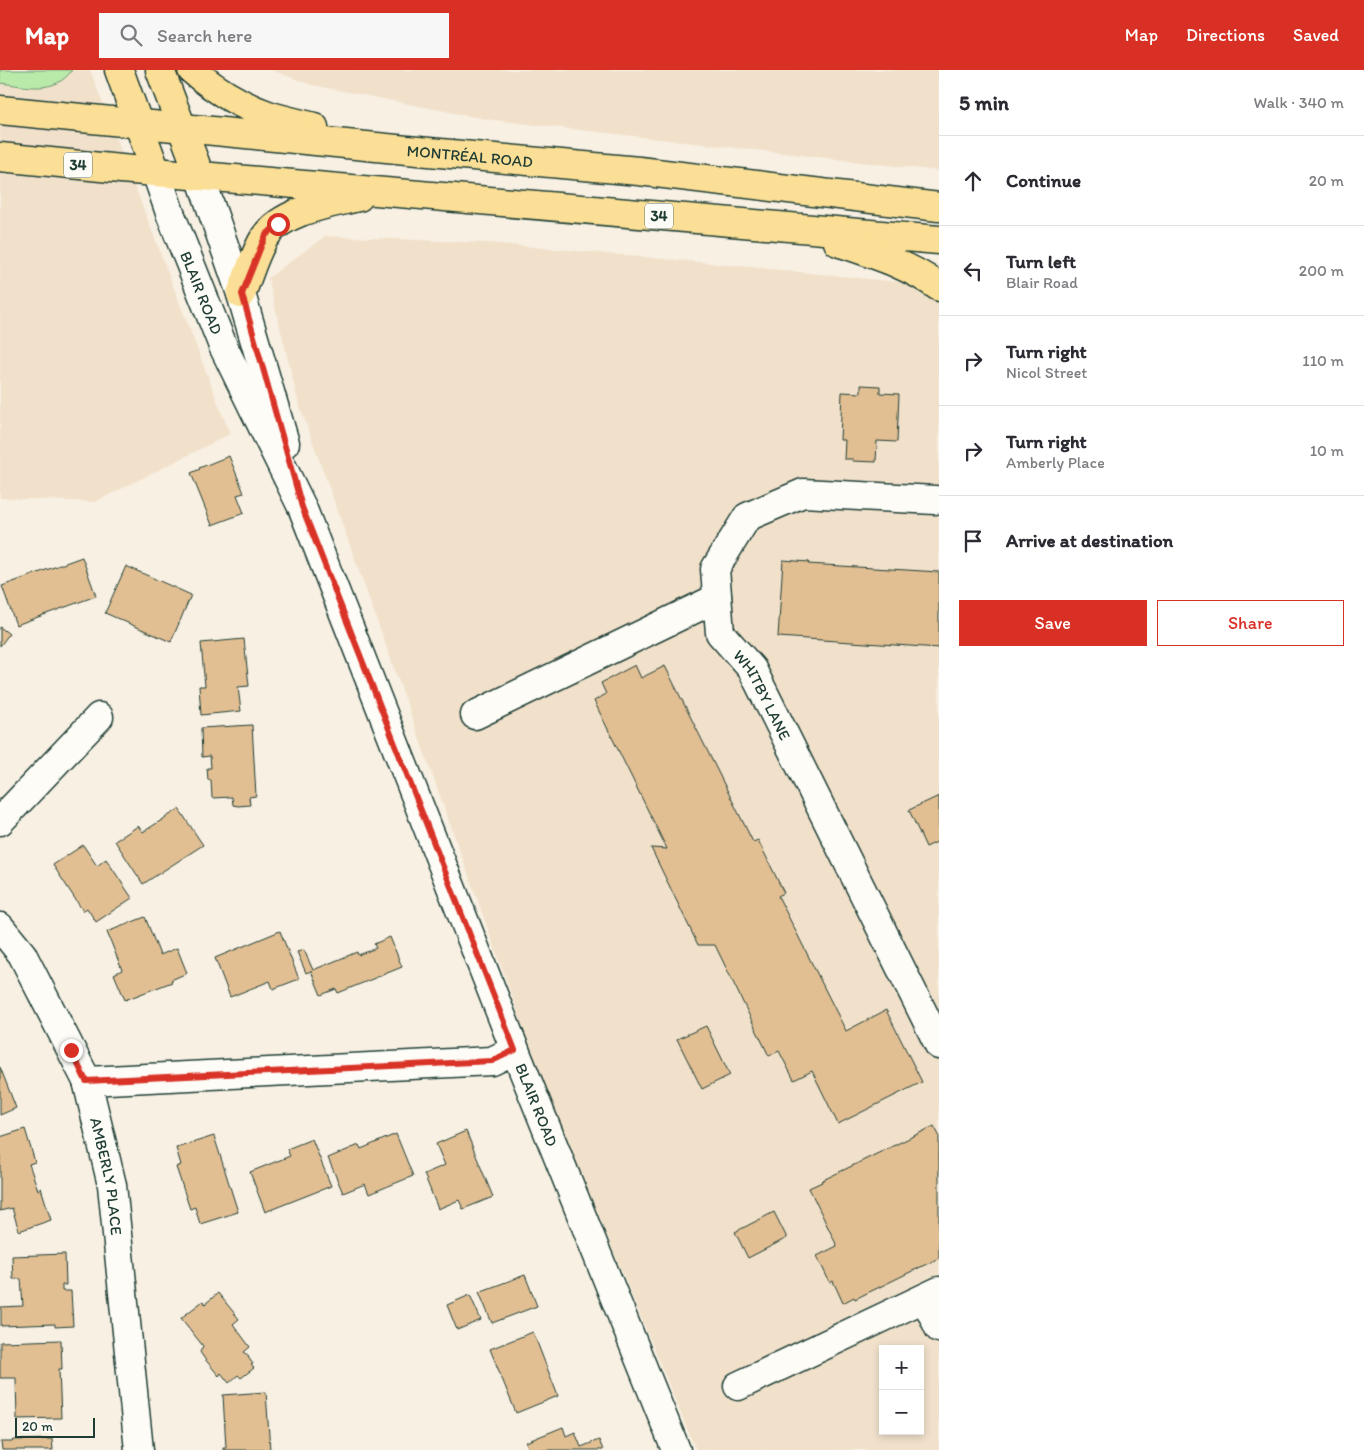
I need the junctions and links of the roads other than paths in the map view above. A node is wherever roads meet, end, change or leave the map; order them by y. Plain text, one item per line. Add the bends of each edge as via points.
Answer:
1 (119, 70) edge
2 (160, 70) edge
3 (192, 70) edge
4 (0, 110) edge
5 (140, 124) junction
6 (182, 128) junction
7 (407, 150) junction
8 (0, 157) edge
9 (156, 172) junction
10 (200, 176) junction
11 (379, 192) junction
12 (939, 207) edge
13 (786, 226) junction
14 (939, 240) edge
15 (939, 287) edge
16 (242, 294) junction
17 (935, 500) dead end
18 (302, 507) junction
19 (717, 598) junction
20 (475, 715) dead end
21 (99, 717) dead end
22 (0, 821) edge
23 (0, 927) edge
24 (939, 1045) edge
25 (515, 1050) junction
26 (86, 1081) junction
27 (932, 1295) edge
28 (939, 1328) edge
29 (738, 1386) dead end
30 (139, 1450) edge
31 (676, 1450) edge

1 - 5 main road, BLAIR ROAD
2 - 6 main road, BLAIR ROAD
3 - 7 main road via 220,92 268,115
4 - 5 main road, MONTRÉAL ROAD
5 - 6 main road, MONTRÉAL ROAD
5 - 9 main road, BLAIR ROAD
6 - 7 main road, MONTRÉAL ROAD
6 - 10 main road, BLAIR ROAD
7 - 12 main road, MONTRÉAL ROAD via 693,177
8 - 9 main road, 34
9 - 10 main road, 34
9 - 18 street, BLAIR ROAD via 223,346
10 - 11 main road, 34
10 - 16 street, BLAIR ROAD
11 - 13 main road, 34
11 - 16 main road via 303,211 278,224 266,235
13 - 14 main road, 34
13 - 15 main road via 895,262
16 - 18 street, BLAIR ROAD
17 - 19 street, WHITBY LANE via 803,493 747,517 715,569
18 - 25 street, BLAIR ROAD
19 - 20 street
19 - 24 street, WHITBY LANE via 720,633 752,669
21 - 22 street
23 - 26 street, AMBERLY PLACE via 22,954
25 - 26 street via 492,1061
25 - 31 street, BLAIR ROAD
26 - 30 street, AMBERLY PLACE via 112,1185
27 - 28 street
27 - 29 street

